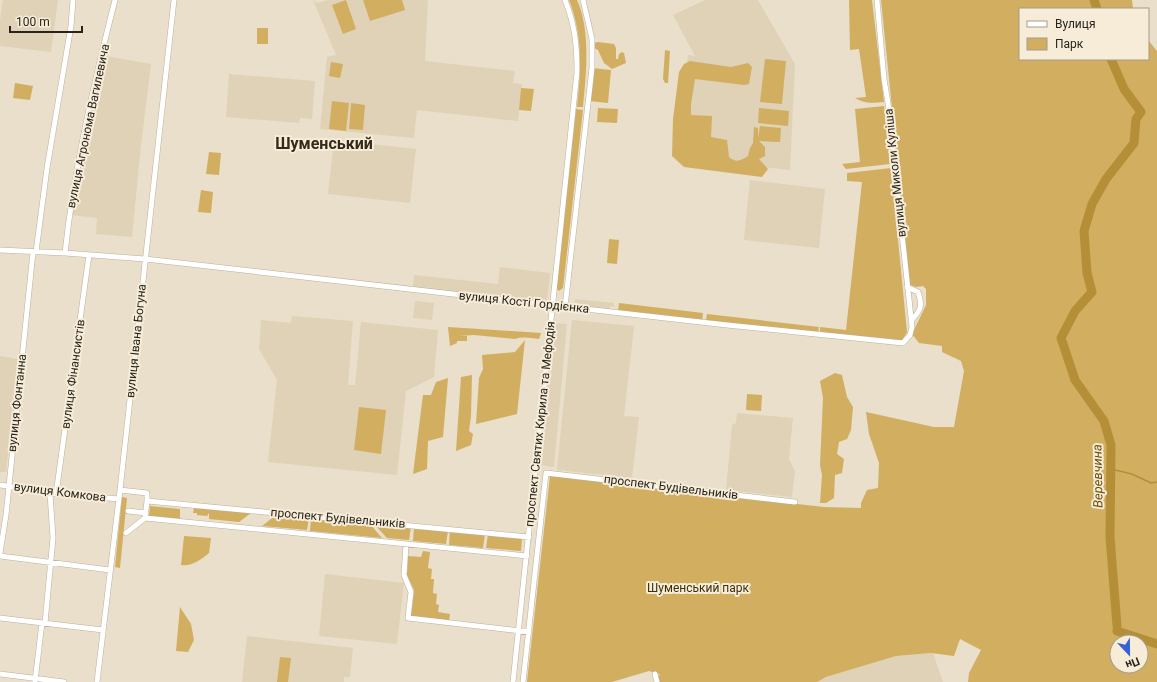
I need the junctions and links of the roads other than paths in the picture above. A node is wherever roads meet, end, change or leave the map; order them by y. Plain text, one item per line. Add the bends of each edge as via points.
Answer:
1 (73, 0) edge
2 (115, 0) edge
3 (174, 0) edge
4 (565, 0) edge
5 (583, 0) edge
6 (877, 0) edge
7 (0, 250) edge
8 (34, 252) junction
9 (65, 253) junction
10 (89, 255) junction
11 (145, 259) junction
12 (907, 286) junction
13 (552, 305) junction
14 (565, 307) junction
15 (911, 321) junction
16 (903, 343) joint
17 (0, 485) edge
18 (8, 486) junction
19 (120, 490) junction
20 (50, 493) junction
21 (56, 494) junction
22 (119, 499) junction
23 (147, 501) junction
24 (796, 502) dead end
25 (128, 511) dead end
26 (146, 515) junction
27 (126, 533) dead end
28 (529, 537) junction
29 (406, 545) junction
30 (0, 553) edge
31 (0, 556) edge
32 (527, 556) junction
33 (52, 562) junction
34 (110, 570) junction
35 (0, 618) edge
36 (44, 623) junction
37 (103, 630) junction
38 (519, 631) junction
39 (529, 632) junction
40 (0, 674) edge
41 (655, 674) dead end
42 (35, 680) edge
43 (64, 682) edge
44 (97, 682) edge
45 (513, 682) edge
46 (523, 682) edge
47 (657, 682) edge

1 - 8 street, вулиця Фонтанна
2 - 9 street, вулиця Агронома Вагилевича via 79,159
3 - 11 street, вулиця Івана Богуна
4 - 13 street, проспект Святих Кирила та Мефодія via 575,30 577,72
5 - 14 street, проспект Святих Кирила та Мефодія via 592,39 592,68
6 - 12 street, вулиця Миколи Куліша
7 - 8 street
8 - 9 street
8 - 18 street, вулиця Фонтанна
9 - 10 street
10 - 11 street, вулиця Кості Гордієнка
10 - 21 street, вулиця Фінансистів
11 - 13 street, вулиця Кості Гордієнка
11 - 19 street, вулиця Івана Богуна
12 - 15 street, вулиця Миколи Куліша
12 - 15 street via 918,292 921,301 919,311
13 - 14 street, вулиця Кості Гордієнка
13 - 28 street, проспект Святих Кирила та Мефодія
14 - 16 street, вулиця Кості Гордієнка
15 - 16 street, вулиця Миколи Куліша via 910,335
17 - 18 street, вулиця Комкова
18 - 20 street, вулиця Комкова
18 - 30 street, вулиця Фонтанна
19 - 22 street, вулиця Івана Богуна
19 - 23 street via 147,493
20 - 21 street, вулиця Комкова
20 - 33 street
21 - 22 street, вулиця Комкова
22 - 34 street, вулиця Івана Богуна
23 - 26 street
23 - 28 street, проспект Будівельників
24 - 39 street, проспект Будівельників via 546,473
25 - 26 street, проспект Будівельників
26 - 27 street
26 - 29 street, проспект Будівельників
28 - 32 street, проспект Святих Кирила та Мефодія
29 - 32 street, проспект Будівельників
29 - 38 street via 404,575 411,592 408,618
31 - 33 street
32 - 38 street, проспект Святих Кирила та Мефодія
33 - 34 street
33 - 36 street
34 - 37 street, вулиця Івана Богуна
35 - 36 street
36 - 37 street
36 - 42 street
37 - 44 street, вулиця Івана Богуна
38 - 39 street
38 - 45 street, проспект Святих Кирила та Мефодія
39 - 46 street
40 - 42 street
41 - 47 street
42 - 43 street

